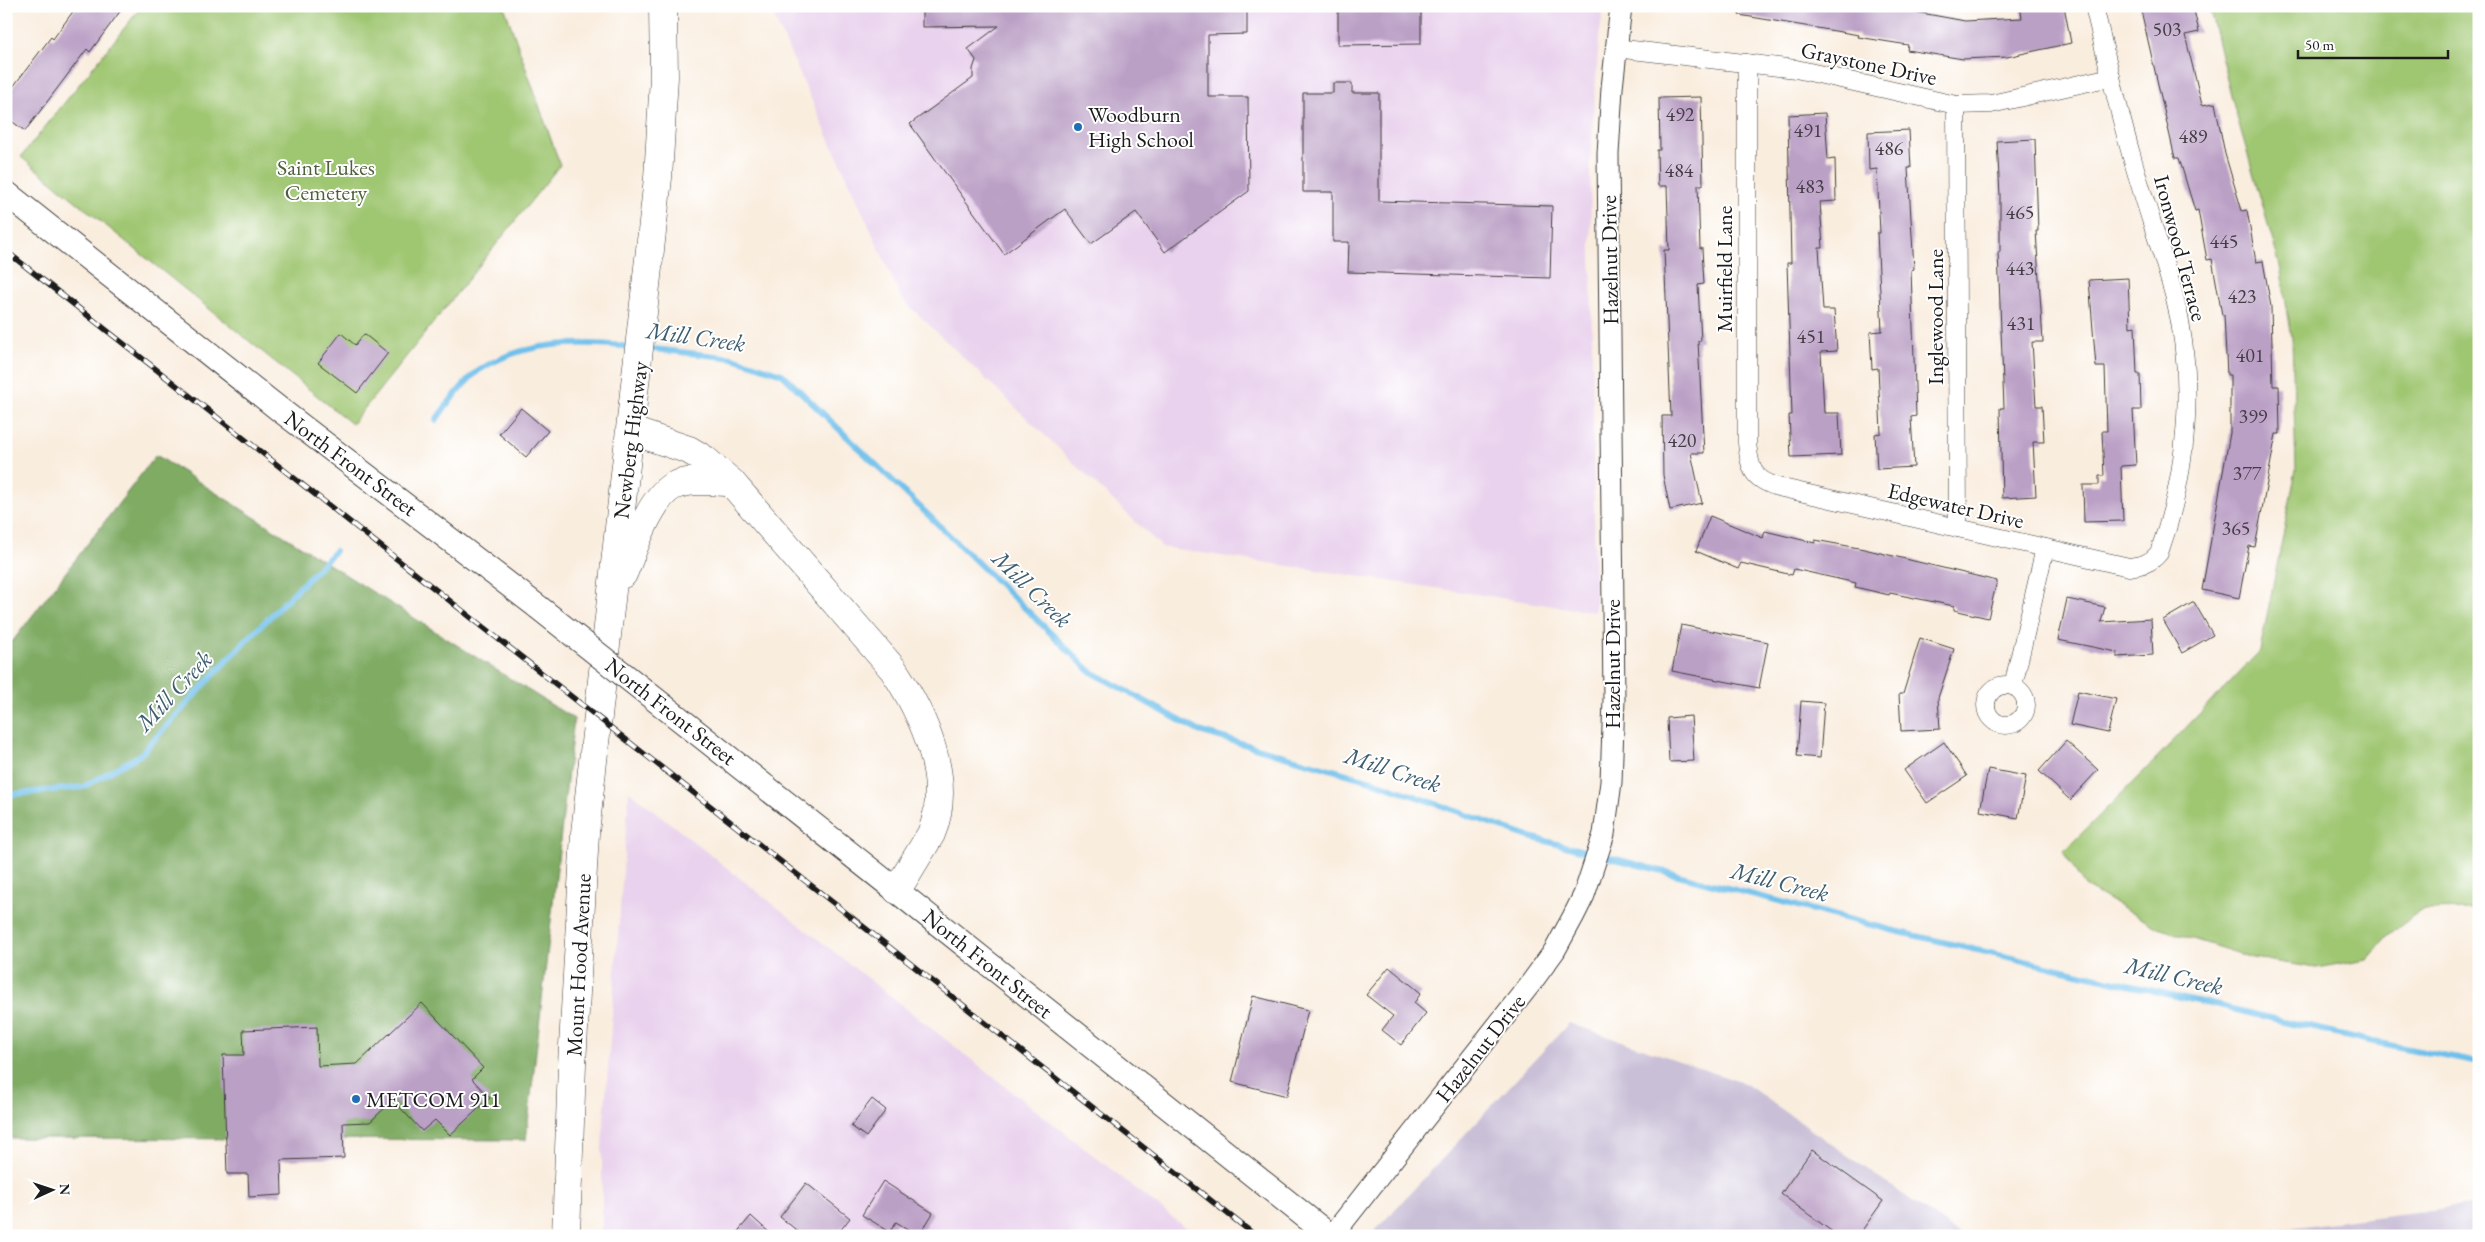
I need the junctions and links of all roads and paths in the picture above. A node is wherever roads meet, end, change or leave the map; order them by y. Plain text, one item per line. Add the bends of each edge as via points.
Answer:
1 (663, 6) edge
2 (1621, 6) edge
3 (2094, 6) edge
4 (1616, 48) junction
5 (1747, 63) junction
6 (2110, 77) junction
7 (1956, 106) junction
8 (6, 193) edge
9 (632, 431) junction
10 (1754, 474) joint
11 (731, 482) junction
12 (1958, 528) junction
13 (2045, 548) junction
14 (2152, 562) joint
15 (612, 599) junction
16 (2013, 686) dead end
17 (600, 694) joint
18 (897, 890) junction
19 (566, 1236) edge
20 (1331, 1236) edge

1 - 9 main road, Newberg Highway via 664,78 658,178
2 - 4 street, Hazelnut Drive
3 - 6 street, Ironwood Terrace
4 - 5 street, Graystone Drive
4 - 20 street, Hazelnut Drive via 1608,154 1614,699 1611,782 1604,834 1584,895 1555,950
5 - 7 street, Graystone Drive via 1817,73
5 - 10 street, Muirfield Lane via 1747,443
6 - 7 street, Graystone Drive via 1991,104
6 - 14 street, Ironwood Terrace via 2174,296 2184,358 2186,413 2179,476 2164,539
7 - 12 street, Inglewood Lane
8 - 18 main road, North Front Street, bridge
9 - 11 main road via 689,450
9 - 15 main road, Newberg Highway
10 - 12 street, Edgewater Drive via 1765,483 1778,487
11 - 15 main road via 683,483 671,487 644,526
11 - 18 main road via 893,669 920,718 936,769 938,810 925,847
12 - 13 street, Edgewater Drive
13 - 14 street, Edgewater Drive via 2129,567
13 - 16 street
15 - 17 main road, Newberg Highway
17 - 19 main road, Mount Hood Avenue via 578,955
18 - 20 main road, North Front Street

